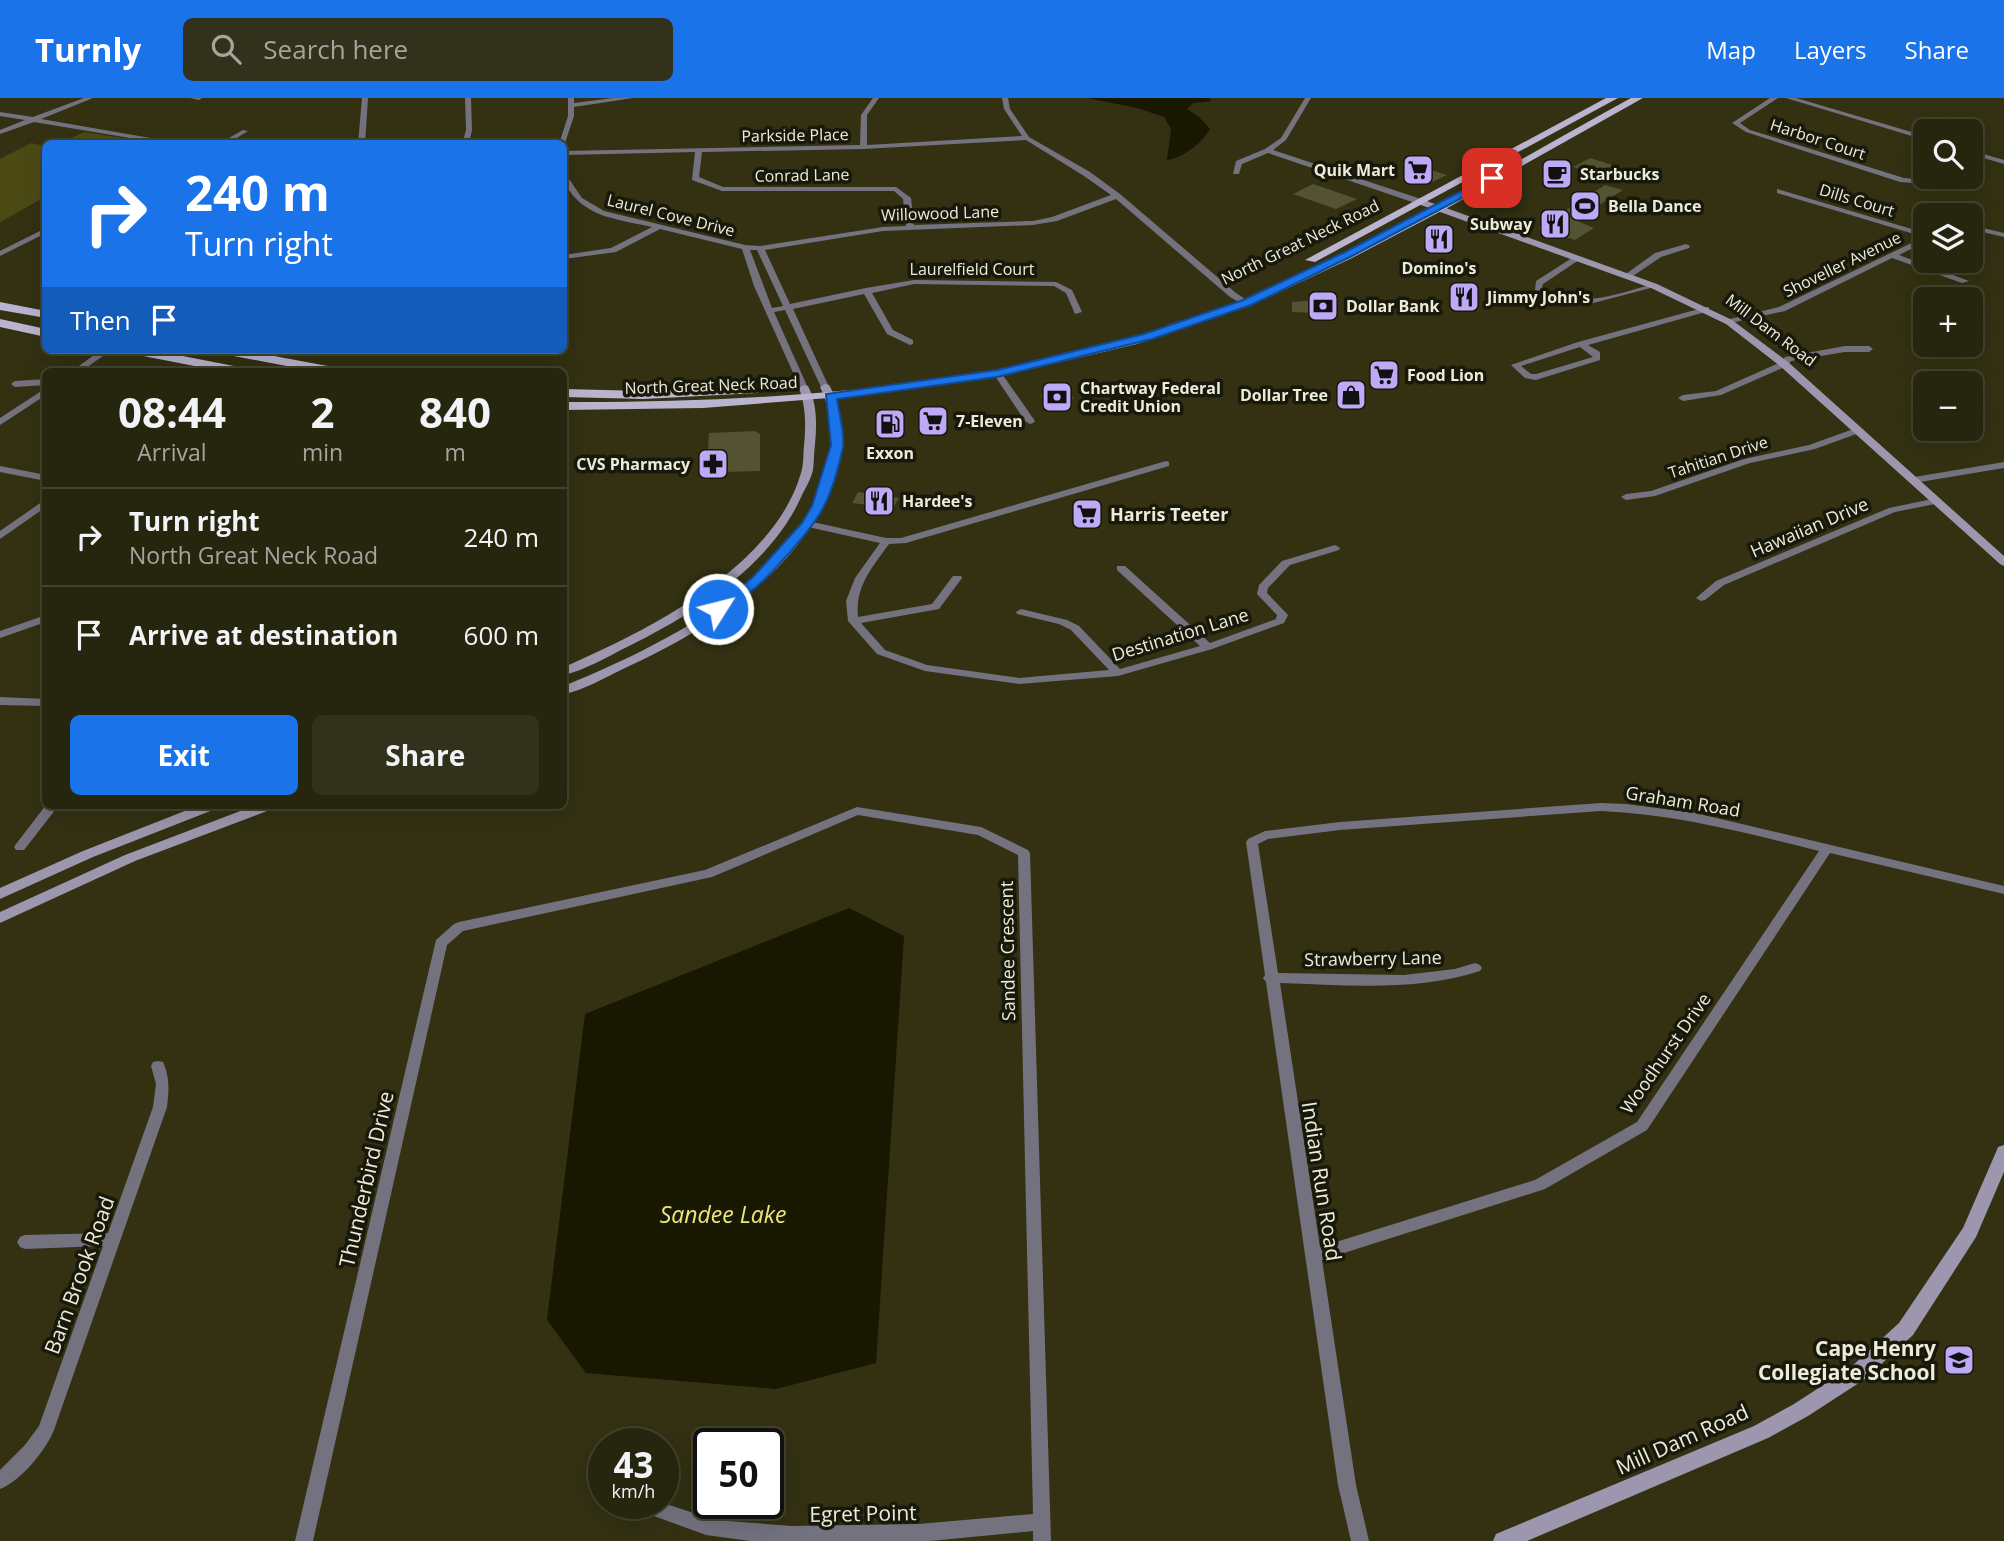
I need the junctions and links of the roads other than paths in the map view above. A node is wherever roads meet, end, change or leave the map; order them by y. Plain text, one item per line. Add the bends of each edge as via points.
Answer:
1 (90, 98) edge
2 (193, 98) edge
3 (365, 98) edge
4 (468, 98) edge
5 (630, 98) edge
6 (876, 98) edge
7 (1005, 98) edge
8 (1308, 98) edge
9 (1613, 98) edge
10 (1638, 98) edge
11 (1775, 98) edge
12 (1789, 98) edge
13 (199, 99) edge
14 (571, 101) edge
15 (0, 114) edge
16 (30, 119) junction
17 (245, 131) dead end
18 (0, 132) edge
19 (1913, 134) edge
20 (1027, 138) junction
21 (158, 140) edge
22 (228, 140) edge
23 (361, 140) edge
24 (466, 140) edge
25 (563, 140) edge
26 (863, 147) junction
27 (699, 150) junction
28 (1268, 151) junction
29 (567, 153) edge
30 (1983, 156) edge
31 (2004, 162) edge
32 (1236, 172) dead end
33 (1913, 181) edge
34 (567, 182) edge
35 (1780, 191) dead end
36 (1117, 196) junction
37 (1422, 202) junction
38 (1436, 208) junction
39 (910, 227) junction
40 (657, 228) junction
41 (1983, 230) edge
42 (42, 232) edge
43 (1913, 233) edge
44 (2003, 234) edge
45 (1913, 243) edge
46 (1686, 246) dead end
47 (745, 247) junction
48 (760, 248) junction
49 (0, 254) edge
50 (1891, 255) junction
51 (567, 256) edge
52 (1578, 258) junction
53 (1627, 276) junction
54 (1965, 281) dead end
55 (1654, 286) junction
56 (866, 290) junction
57 (1233, 295) junction
58 (1247, 303) junction
59 (0, 306) edge
60 (786, 309) junction
61 (1706, 309) junction
62 (769, 311) junction
63 (1078, 312) dead end
64 (42, 314) edge
65 (1729, 322) junction
66 (0, 323) edge
67 (42, 331) edge
68 (909, 342) dead end
69 (1581, 344) junction
70 (1869, 349) dead end
71 (101, 354) edge
72 (153, 354) edge
73 (244, 354) edge
74 (1784, 363) junction
75 (80, 368) edge
76 (224, 368) edge
77 (317, 368) edge
78 (997, 373) junction
79 (42, 382) edge
80 (15, 384) dead end
81 (828, 392) junction
82 (567, 393) edge
83 (806, 393) junction
84 (42, 394) edge
85 (1683, 398) dead end
86 (567, 406) edge
87 (1030, 421) dead end
88 (0, 422) edge
89 (1859, 430) junction
90 (1166, 464) dead end
91 (2004, 465) edge
92 (0, 469) edge
93 (42, 477) edge
94 (1914, 480) junction
95 (1626, 497) dead end
96 (1937, 500) junction
97 (42, 505) edge
98 (808, 524) junction
99 (0, 536) edge
100 (886, 541) junction
101 (1335, 548) dead end
102 (1999, 551) edge
103 (2004, 562) edge
104 (1121, 568) dead end
105 (957, 578) dead end
106 (1701, 598) dead end
107 (1021, 612) dead end
108 (42, 619) edge
109 (853, 621) junction
110 (0, 635) edge
111 (1208, 647) junction
112 (567, 670) edge
113 (1118, 673) junction
114 (567, 689) edge
115 (0, 701) edge
116 (42, 703) edge
117 (50, 809) edge
118 (203, 809) edge
119 (259, 809) edge
120 (1265, 835) joint
121 (20, 847) dead end
122 (1827, 848) junction
123 (2004, 890) edge
124 (0, 894) edge
125 (553, 908) joint
126 (0, 918) edge
127 (1475, 968) dead end
128 (1270, 978) junction
129 (158, 1066) dead end
130 (2004, 1152) edge
131 (114, 1239) junction
132 (25, 1242) dead end
133 (1313, 1256) junction
134 (0, 1481) edge
135 (679, 1519) edge
136 (1040, 1522) junction
137 (304, 1541) edge
138 (1042, 1541) edge
139 (1360, 1541) edge
140 (1503, 1541) edge

1 - 16 street
2 - 13 street
3 - 23 street
4 - 24 street
5 - 14 street
6 - 26 street via 864,115
7 - 20 street
8 - 28 street via 1287,135
9 - 37 main road, North Great Neck Road
10 - 38 main road, North Great Neck Road
11 - 33 street, Harbor Court via 1735,122 1748,131
12 - 19 street
14 - 25 street
15 - 16 street
16 - 18 street
16 - 21 street
17 - 22 street
20 - 26 street, Parkside Place
20 - 36 street
26 - 27 street, Parkside Place
27 - 29 street, Parkside Place
27 - 39 street, Conrad Lane via 695,178 722,189 896,189 907,198
28 - 32 street via 1239,163
28 - 37 street
30 - 31 street
34 - 40 street, Laurel Cove Drive via 591,209
35 - 43 street, Dills Court
36 - 39 street, Willowood Lane via 1046,221
36 - 57 street
37 - 38 main road, Mill Dam Road
37 - 57 main road, North Great Neck Road
38 - 52 main road, Mill Dam Road
38 - 58 main road, North Great Neck Road
39 - 48 street, Willowood Lane
40 - 47 street, Laurel Cove Drive
40 - 51 street via 613,250
41 - 44 street
42 - 49 street
45 - 50 street, Shoveller Avenue
46 - 53 street via 1658,255
47 - 48 street, Laurel Cove Drive
47 - 62 street, Laurel Cove Drive
48 - 60 street
50 - 54 street
50 - 65 street, Shoveller Avenue via 1783,309
52 - 53 main road, Mill Dam Road
52 - 55 street via 1538,288 1578,303
53 - 55 main road, Mill Dam Road
55 - 61 main road, Mill Dam Road
56 - 60 street, Laurelfield Court
56 - 63 street, Laurelfield Court via 914,282 1045,283 1065,287
56 - 68 street via 890,332
57 - 58 street
57 - 81 main road, North Great Neck Road via 1132,329 988,364
58 - 78 main road, North Great Neck Road via 1148,337
59 - 64 main road
60 - 62 street, Laurelfield Court
60 - 81 street
61 - 65 main road, Mill Dam Road
61 - 69 street
62 - 83 street, Laurel Cove Drive
65 - 74 main road, Mill Dam Road
66 - 67 main road
69 - 69 street via 1517,363 1515,365 1536,377 1597,358
70 - 74 street via 1822,352
71 - 75 street
72 - 76 main road
73 - 77 main road
74 - 85 street via 1718,393
74 - 89 main road, Mill Dam Road
78 - 81 main road, North Great Neck Road
78 - 87 street
79 - 80 street
81 - 83 main road, North Great Neck Road
81 - 98 main road via 837,445 822,497
82 - 83 main road, North Great Neck Road
83 - 86 main road, North Great Neck Road via 681,406
83 - 112 main road via 812,439 807,472 785,518 753,556 714,590 658,628
84 - 88 street
89 - 94 main road, Mill Dam Road
89 - 95 street, Tahitian Drive via 1812,447 1746,461 1653,494
90 - 100 street via 902,541
91 - 94 street
92 - 93 street
94 - 96 main road, Mill Dam Road
96 - 102 main road, Mill Dam Road
96 - 106 street, Hawaiian Drive via 1892,510 1720,583
97 - 99 street
98 - 100 street
98 - 114 main road via 757,581 679,637
100 - 109 street via 851,601
101 - 111 street, Destination Lane via 1286,564 1263,587 1262,594 1283,614 1280,621
102 - 103 main road, Mill Dam Road
104 - 111 street
105 - 109 street via 935,607
107 - 113 street via 1075,628
108 - 110 street
109 - 113 street, Destination Lane via 881,652 925,668 1019,681
111 - 113 street, Destination Lane
115 - 116 street
117 - 121 street
118 - 124 main road
119 - 126 main road via 130,858
120 - 122 street, Graham Road via 1413,820 1626,807 1695,817
120 - 128 street, Indian Run Road via 1252,842 1252,853
122 - 123 street, Graham Road
122 - 133 street, Woodhurst Drive via 1642,1126 1540,1185
125 - 136 street, Sandee Crescent via 708,874 857,811 981,831 1024,853
125 - 137 street, Thunderbird Drive via 459,927 442,943
127 - 128 street, Strawberry Lane via 1448,976 1402,979
128 - 133 street, Indian Run Road
129 - 131 street, Barn Brook Road via 163,1084 160,1107
130 - 140 main road, Mill Dam Road via 1970,1232 1906,1329 1858,1373 1761,1432
131 - 132 street
131 - 134 street, Barn Brook Road via 46,1430 21,1464
133 - 139 street, Indian Run Road via 1347,1485
135 - 136 street, Egret Point via 750,1535 803,1537 969,1532
136 - 138 street, Sandee Crescent

